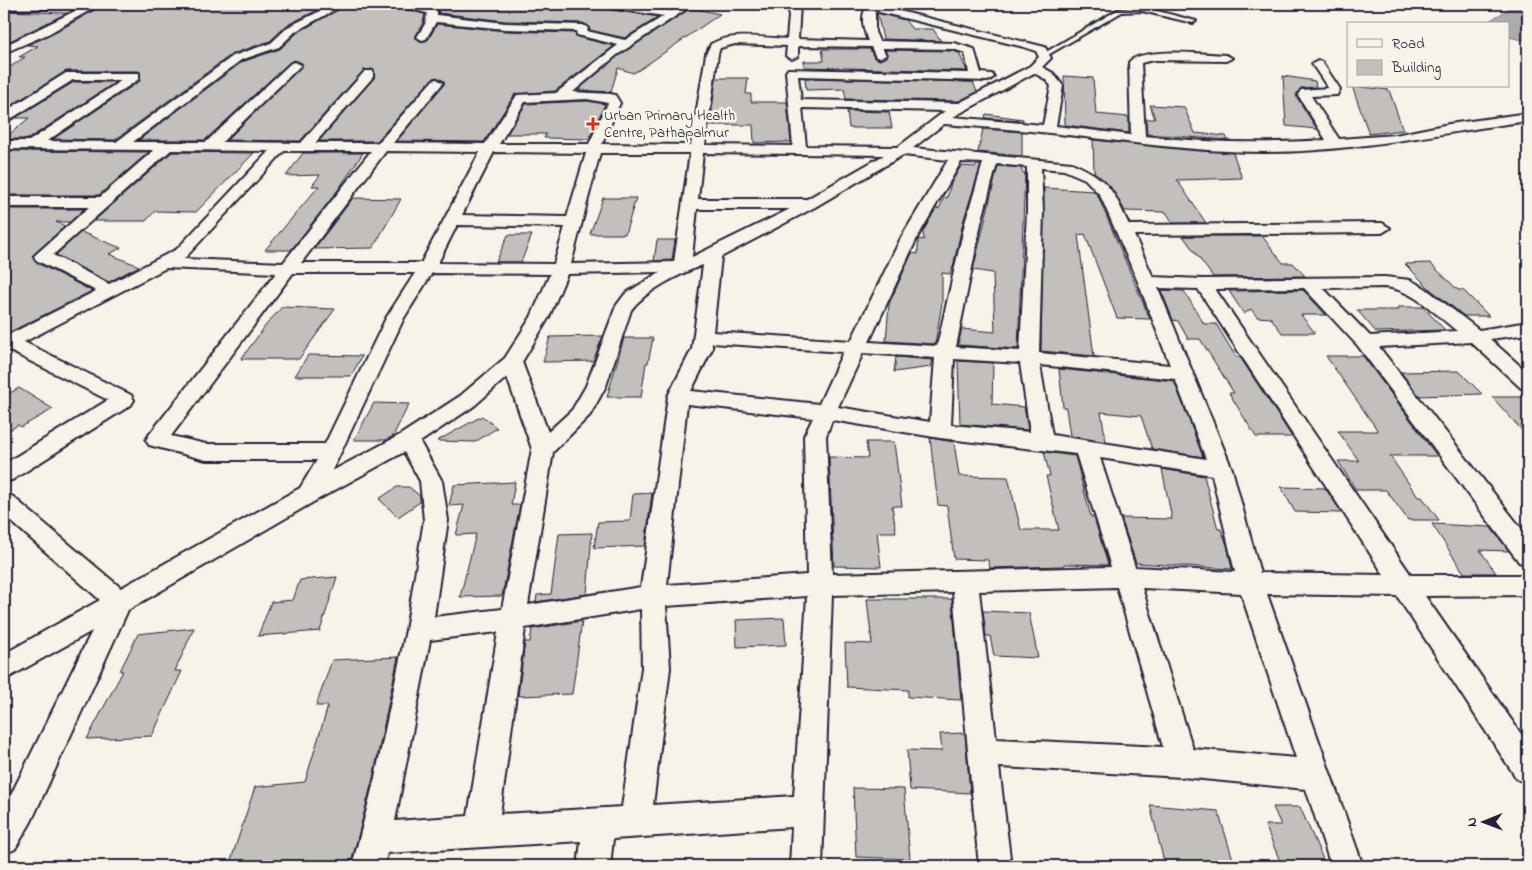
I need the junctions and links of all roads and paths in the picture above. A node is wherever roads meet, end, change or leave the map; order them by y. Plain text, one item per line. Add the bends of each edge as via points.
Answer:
1 (96, 4) edge
2 (341, 4) edge
3 (402, 4) edge
4 (604, 4) edge
5 (689, 4) edge
6 (795, 4) edge
7 (860, 4) edge
8 (4, 6) edge
9 (872, 7) junction
10 (435, 12) junction
11 (674, 14) junction
12 (1193, 21) dead end
13 (422, 37) dead end
14 (792, 42) junction
15 (628, 44) junction
16 (876, 44) junction
17 (4, 50) edge
18 (1044, 55) junction
19 (1226, 58) dead end
20 (1318, 64) dead end
21 (295, 65) dead end
22 (1034, 68) junction
23 (792, 72) junction
24 (369, 74) dead end
25 (887, 74) junction
26 (976, 76) junction
27 (1017, 78) junction
28 (437, 83) dead end
29 (560, 96) junction
30 (795, 104) junction
31 (894, 106) junction
32 (962, 107) junction
33 (4, 117) edge
34 (1528, 117) edge
35 (940, 120) junction
36 (1049, 129) junction
37 (1068, 131) junction
38 (1138, 139) junction
39 (1335, 144) junction
40 (4, 145) edge
41 (31, 146) junction
42 (305, 146) junction
43 (117, 147) junction
44 (166, 147) junction
45 (209, 147) junction
46 (280, 147) junction
47 (382, 147) junction
48 (489, 148) junction
49 (594, 148) junction
50 (697, 149) junction
51 (800, 150) junction
52 (901, 151) junction
53 (957, 157) junction
54 (991, 160) junction
55 (1034, 163) junction
56 (1067, 166) junction
57 (4, 202) edge
58 (20, 202) junction
59 (103, 202) junction
60 (690, 204) junction
61 (810, 204) junction
62 (4, 216) edge
63 (452, 220) junction
64 (574, 222) junction
65 (1382, 228) dead end
66 (1125, 230) junction
67 (713, 255) junction
68 (162, 263) junction
69 (682, 266) junction
70 (288, 268) junction
71 (427, 268) junction
72 (560, 269) junction
73 (1147, 282) junction
74 (1309, 283) junction
75 (1203, 284) junction
76 (109, 291) junction
77 (1528, 328) edge
78 (1476, 336) junction
79 (704, 337) junction
80 (6, 342) edge
81 (1364, 342) junction
82 (857, 348) junction
83 (945, 353) junction
84 (1029, 358) junction
85 (512, 362) junction
86 (1184, 373) junction
87 (1528, 383) edge
88 (678, 396) junction
89 (826, 412) junction
90 (940, 431) junction
91 (408, 440) junction
92 (1042, 442) junction
93 (1084, 447) junction
94 (543, 449) junction
95 (332, 452) junction
96 (1221, 469) junction
97 (4, 474) edge
98 (308, 494) junction
99 (4, 502) edge
100 (1528, 555) edge
101 (1126, 576) junction
102 (965, 582) junction
103 (1251, 584) junction
104 (820, 585) junction
105 (1528, 585) edge
106 (1403, 587) junction
107 (653, 596) junction
108 (119, 602) junction
109 (513, 619) junction
110 (419, 630) junction
111 (4, 668) edge
112 (983, 752) junction
113 (1182, 763) junction
114 (1528, 769) edge
115 (1316, 775) junction
116 (808, 811) junction
117 (635, 822) junction
118 (599, 824) junction
119 (482, 830) junction
120 (4, 838) edge
121 (372, 852) edge
122 (594, 866) edge
123 (806, 866) edge
124 (995, 866) edge
125 (1347, 866) edge

1 - 8 street
1 - 17 street
2 - 43 street via 292,29 275,45 238,58 217,71
3 - 10 street
4 - 11 street
5 - 11 street
6 - 14 street
7 - 9 street
9 - 16 street via 868,18
9 - 18 street via 1028,45 1041,49
10 - 13 street
10 - 15 street via 505,26 583,28 581,33
11 - 15 street
12 - 18 lane via 1142,9 1121,10
14 - 16 street
14 - 23 street
14 - 50 street via 735,40 715,46
15 - 29 street
16 - 25 street
16 - 26 street via 963,47 970,51
18 - 22 street via 1045,58
19 - 38 street via 1153,57 1136,62
20 - 39 street via 1334,88 1333,92 1304,95
21 - 45 street
22 - 27 street
22 - 36 street via 1049,76 1057,86
23 - 25 street
23 - 30 street
24 - 42 street
25 - 26 street
25 - 31 street
26 - 27 street
27 - 32 street
28 - 47 street
29 - 48 street via 520,98
29 - 49 street via 611,98 614,103
30 - 31 street
30 - 51 street
31 - 32 street
32 - 35 street
33 - 41 street via 70,76 135,76
34 - 39 street via 1395,139
35 - 36 street
35 - 52 street
36 - 37 street
37 - 38 street
37 - 56 street
38 - 39 street via 1221,147
40 - 41 street
41 - 43 street
42 - 46 street
42 - 47 street
43 - 44 street
44 - 45 street
44 - 59 street
45 - 46 street
46 - 68 street via 183,253
47 - 48 street
47 - 70 street
48 - 49 street
48 - 63 street
49 - 50 street
49 - 64 street
50 - 51 street
50 - 60 street
51 - 52 street
52 - 53 street
52 - 61 street
53 - 54 street
53 - 82 street via 909,238
54 - 55 street
54 - 83 street via 973,223
55 - 56 street
55 - 84 street
56 - 66 street via 1090,176 1107,193
57 - 58 street
58 - 59 street
58 - 62 street
59 - 76 street via 42,256
60 - 61 street
60 - 69 street
61 - 67 street
63 - 64 street
63 - 71 street
64 - 72 street
65 - 66 street
66 - 73 street
67 - 69 street
67 - 79 street
68 - 70 street
68 - 76 street
69 - 72 street
69 - 94 street via 631,298 622,310 599,378 580,415
70 - 71 street
70 - 95 street via 157,440 206,452
71 - 72 street
71 - 95 street via 395,318
72 - 85 street via 540,317
73 - 75 street
73 - 86 street
74 - 75 street
74 - 78 street via 1404,284
74 - 81 street
75 - 106 street
76 - 80 street
77 - 78 street
78 - 81 street
78 - 87 street
79 - 82 street
79 - 88 street via 702,349
80 - 97 street via 124,400
81 - 100 street
82 - 83 street
82 - 89 street via 850,356
83 - 84 street
83 - 90 street
84 - 86 street
84 - 92 street
85 - 91 street via 467,401
85 - 94 street
86 - 96 street
88 - 89 street
88 - 107 street
89 - 90 street
89 - 104 street via 815,436
90 - 92 street
91 - 98 street
91 - 110 street via 431,481 436,520
92 - 93 street
93 - 96 street
93 - 101 street
94 - 109 street
95 - 98 street
96 - 103 street
98 - 108 street
99 - 108 street
101 - 102 street
101 - 103 street
101 - 113 street
102 - 104 street
102 - 112 street
103 - 106 street
103 - 115 street
104 - 107 street
104 - 116 street
105 - 106 street
106 - 114 street
107 - 109 street
107 - 117 street via 656,668
108 - 111 street
108 - 120 street via 20,812
109 - 110 street
109 - 119 street
110 - 121 street
112 - 113 street
112 - 124 street
113 - 115 street
115 - 125 street
116 - 117 street
116 - 123 street
117 - 118 street
118 - 119 street
118 - 122 street
119 - 121 street

